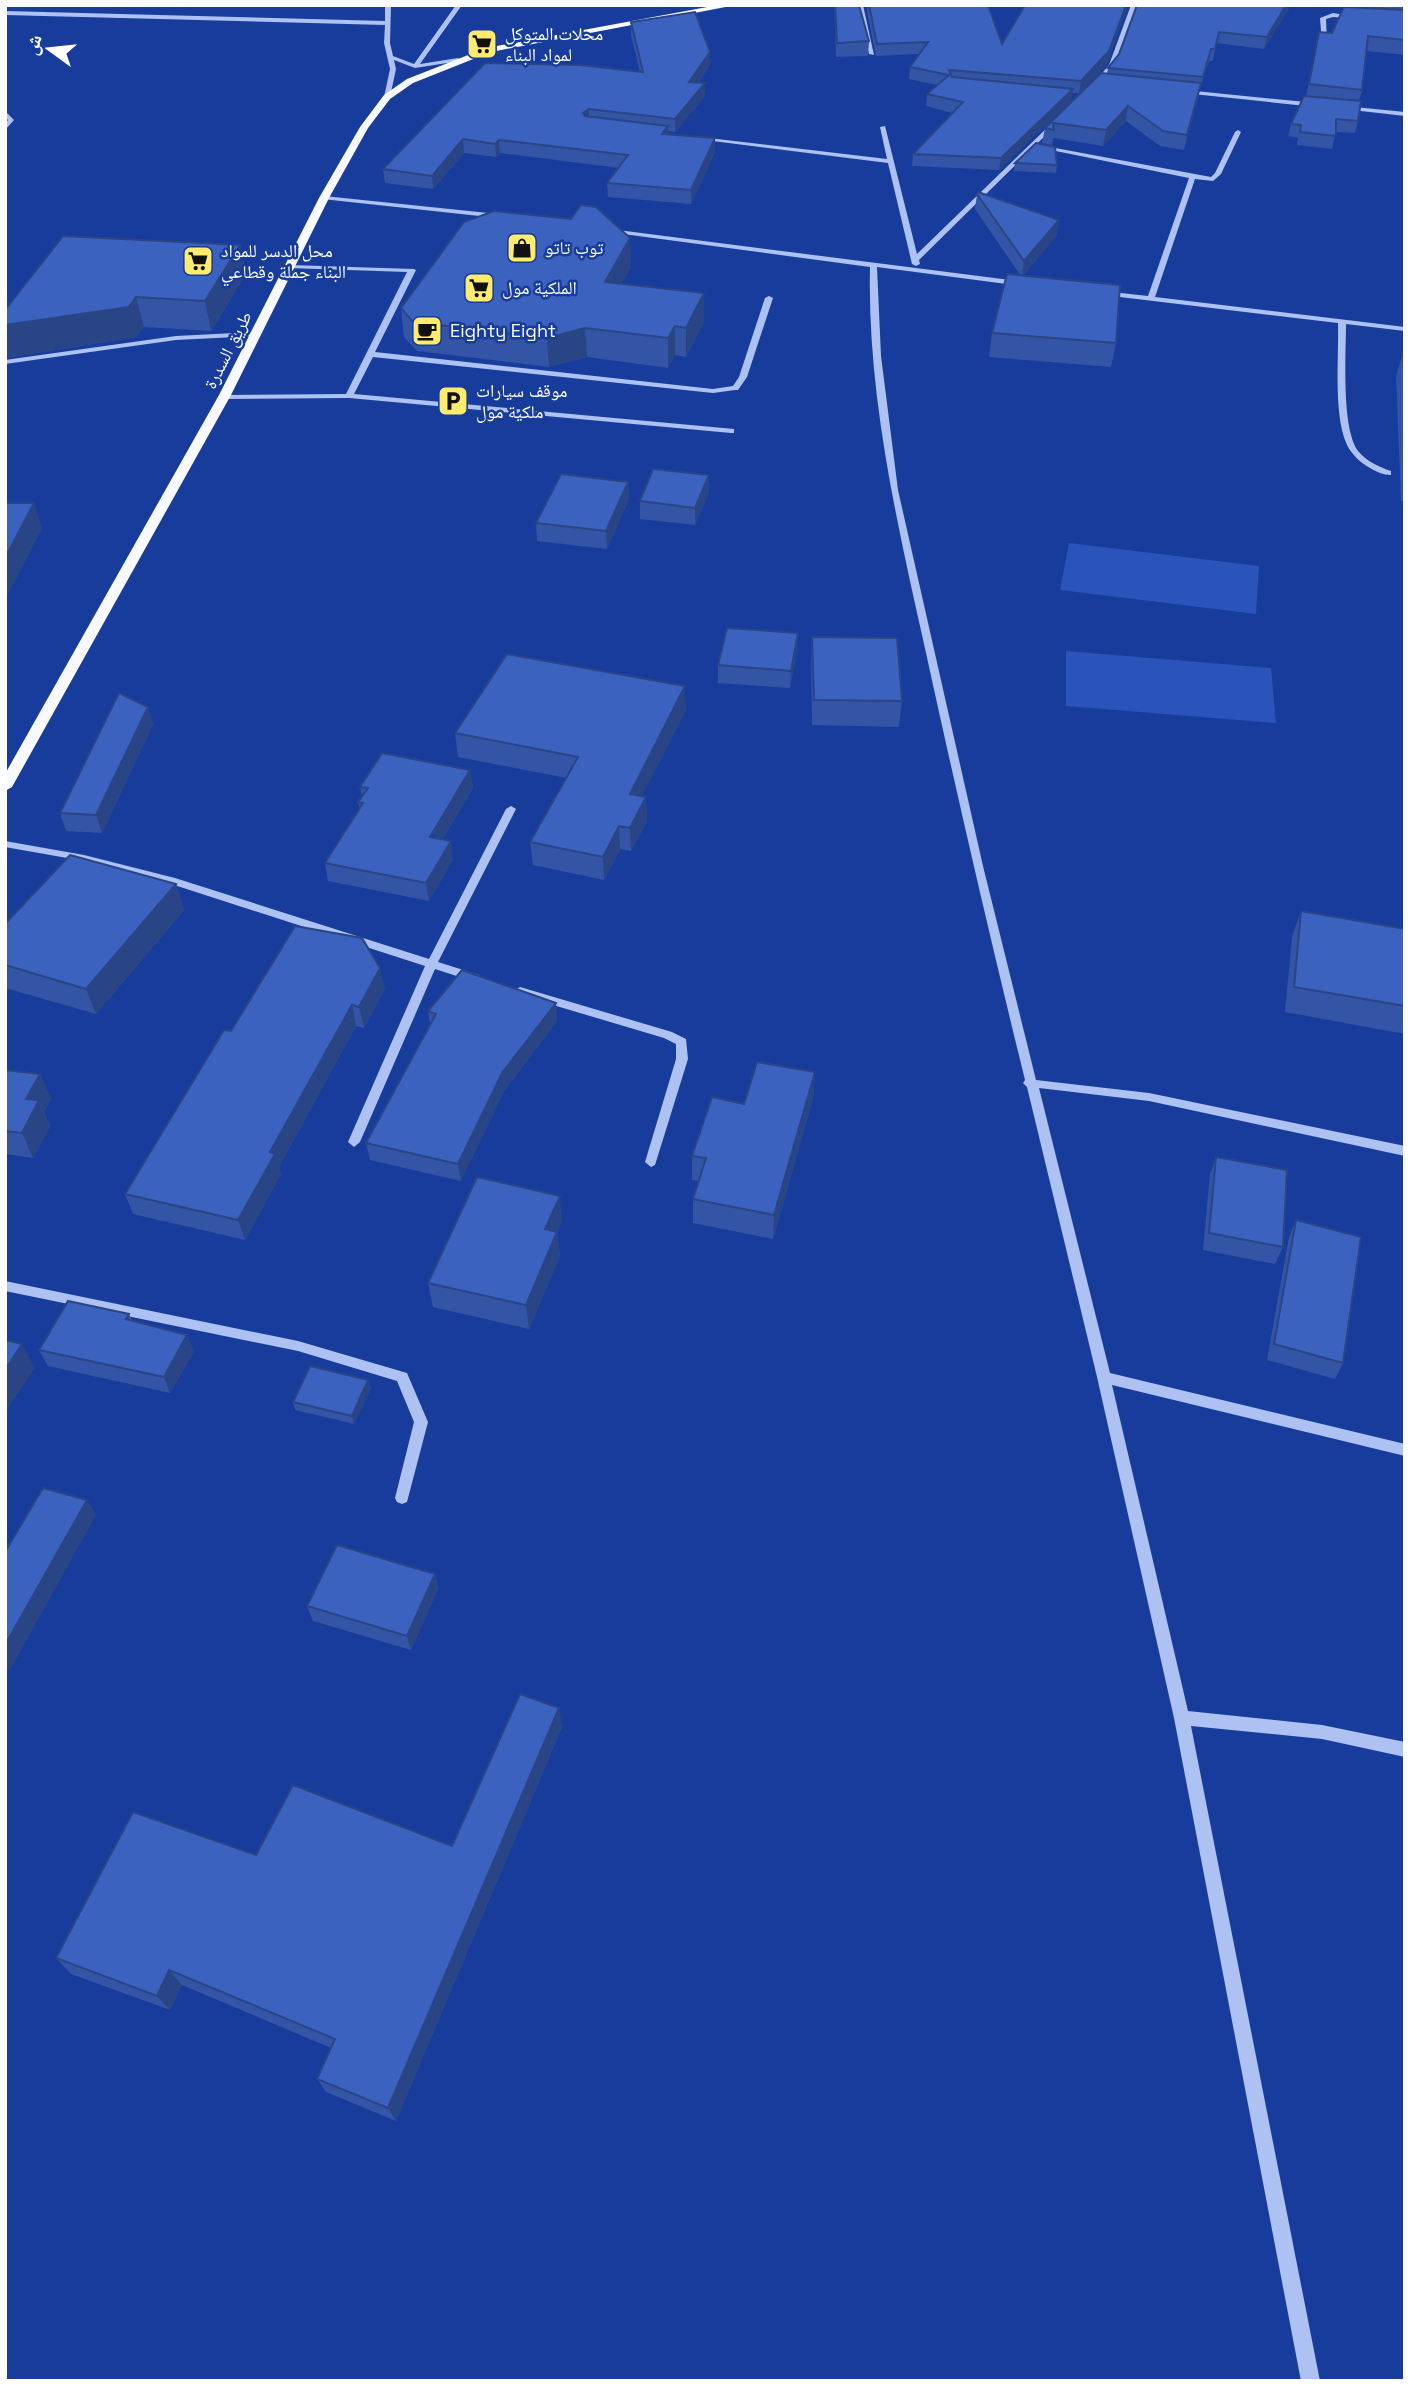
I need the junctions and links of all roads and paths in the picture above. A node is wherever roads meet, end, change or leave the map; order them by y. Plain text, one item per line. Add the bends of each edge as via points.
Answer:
1 (41, 5) edge
2 (388, 5) edge
3 (459, 5) edge
4 (860, 5) edge
5 (1134, 5) edge
6 (726, 6) edge
7 (5, 13) edge
8 (93, 16) junction
9 (1369, 18) edge
10 (387, 23) junction
11 (1324, 43) edge
12 (872, 54) dead end
13 (390, 57) junction
14 (458, 60) junction
15 (415, 66) junction
16 (1097, 83) junction
17 (1111, 85) edge
18 (1088, 91) edge
19 (1178, 91) edge
20 (387, 97) junction
21 (1325, 106) edge
22 (1338, 108) edge
23 (5, 113) edge
24 (1405, 114) edge
25 (1059, 118) edge
26 (883, 127) dead end
27 (5, 128) edge
28 (1238, 132) dead end
29 (685, 138) edge
30 (1032, 146) junction
31 (891, 161) junction
32 (1192, 178) junction
33 (324, 198) junction
34 (501, 217) edge
35 (598, 230) edge
36 (916, 259) junction
37 (290, 267) junction
38 (873, 267) junction
39 (915, 271) junction
40 (1027, 284) edge
41 (1096, 293) edge
42 (769, 298) dead end
43 (1152, 299) junction
44 (1342, 322) junction
45 (1405, 329) edge
46 (255, 334) junction
47 (370, 354) junction
48 (5, 362) edge
49 (349, 396) junction
50 (224, 397) junction
51 (732, 431) dead end
52 (1388, 473) dead end
53 (7, 782) edge
54 (511, 809) dead end
55 (5, 844) edge
56 (431, 965) junction
57 (484, 981) edge
58 (510, 988) edge
59 (1029, 1083) junction
60 (354, 1142) dead end
61 (1405, 1151) edge
62 (651, 1162) dead end
63 (5, 1286) edge
64 (1104, 1377) junction
65 (1405, 1450) edge
66 (402, 1498) dead end
67 (1182, 1718) junction
68 (1405, 1750) edge
69 (1311, 2381) edge

1 - 8 street
2 - 10 street
3 - 15 street
4 - 12 street
5 - 16 street via 1112,65
6 - 14 main road, طريق السدرة via 489,50
7 - 8 street
8 - 10 street
9 - 11 street via 1326,16
10 - 13 street
13 - 15 street
13 - 20 street via 393,69
14 - 15 street
14 - 20 main road, طريق السدرة via 410,81
16 - 17 street
16 - 18 street
19 - 21 street
20 - 33 main road, طريق السدرة via 364,127
22 - 24 street
23 - 27 street via 10,120
25 - 30 street
26 - 31 street
28 - 32 street via 1218,174
29 - 31 street
30 - 32 street
30 - 36 street
31 - 36 street
32 - 43 street
33 - 34 street
33 - 37 main road, طريق السدرة
35 - 38 street
36 - 39 street
37 - 46 main road, طريق السدرة
37 - 47 street via 412,270
38 - 39 street
38 - 59 street via 877,356 894,490
39 - 40 street
41 - 43 street
42 - 47 street via 743,377 735,388 713,391
43 - 44 street
44 - 45 street
44 - 52 street via 1350,444 1364,461
46 - 48 street via 176,338
46 - 50 main road, طريق السدرة
47 - 49 street
49 - 50 street
49 - 51 street
50 - 53 main road, طريق السدرة
54 - 56 street
55 - 56 street via 171,880
56 - 57 street
56 - 60 street
58 - 62 street via 682,1042 682,1059
59 - 61 street via 1149,1097
59 - 64 street
63 - 66 street via 298,1346 402,1377 421,1422
64 - 65 street
64 - 67 street
67 - 68 street via 1277,1724
67 - 69 street

